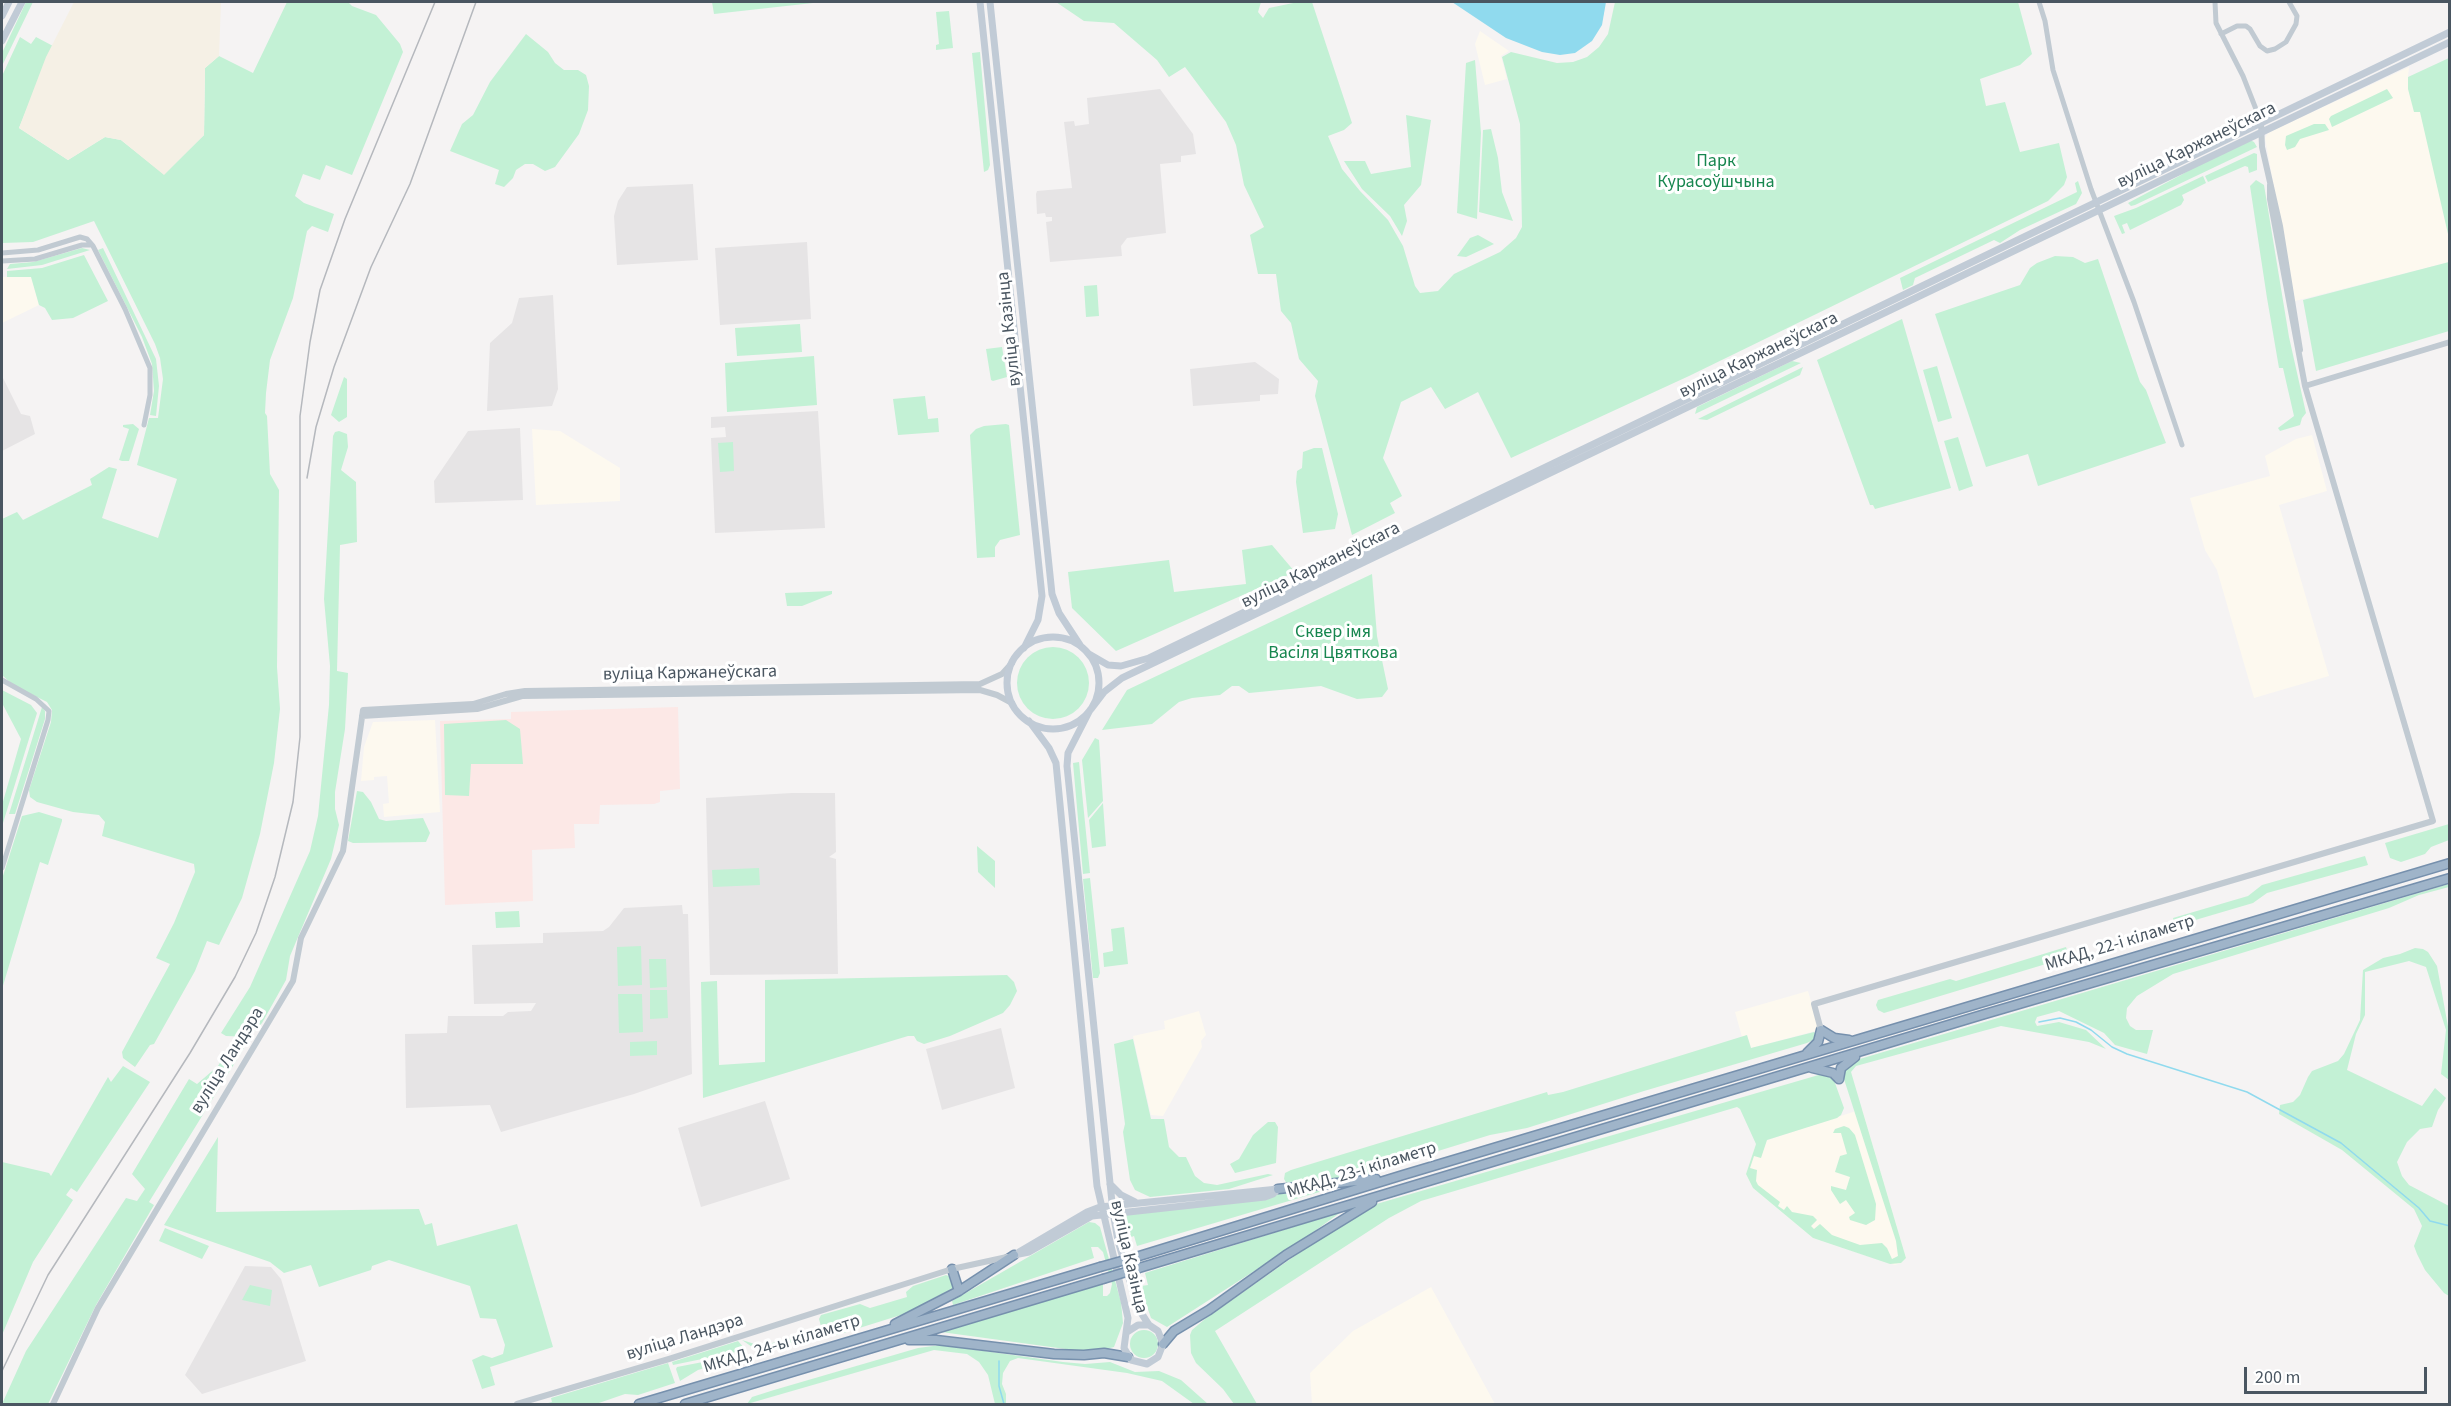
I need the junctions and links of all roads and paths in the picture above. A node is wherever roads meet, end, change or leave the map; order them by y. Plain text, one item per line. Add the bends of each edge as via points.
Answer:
1 (9, 2) edge
2 (22, 2) edge
3 (980, 2) edge
4 (990, 2) edge
5 (2039, 2) edge
6 (2215, 2) edge
7 (2289, 2) edge
8 (2, 16) edge
9 (2450, 32) edge
10 (2221, 34) junction
11 (983, 36) junction
12 (994, 36) junction
13 (2, 41) edge
14 (2450, 42) edge
15 (2261, 122) junction
16 (2262, 131) junction
17 (1009, 172) junction
18 (998, 173) junction
19 (2097, 206) junction
20 (93, 246) junction
21 (2, 254) edge
22 (2, 261) edge
23 (1899, 297) junction
24 (1901, 305) junction
25 (2450, 342) edge
26 (1801, 344) junction
27 (1804, 351) junction
28 (2305, 386) junction
29 (1683, 405) junction
30 (144, 424) dead end
31 (2182, 445) dead end
32 (1516, 484) junction
33 (1375, 548) junction
34 (1378, 555) junction
35 (1352, 558) junction
36 (1356, 567) junction
37 (1080, 645) junction
38 (1024, 648) junction
39 (1089, 654) junction
40 (1012, 663) junction
41 (2, 680) edge
42 (1012, 704) junction
43 (1090, 710) junction
44 (362, 713) junction
45 (1029, 721) junction
46 (2450, 863) edge
47 (2, 868) edge
48 (2450, 878) edge
49 (1821, 1030) junction
50 (1853, 1041) junction
51 (1864, 1051) junction
52 (1802, 1056) junction
53 (1806, 1068) junction
54 (1403, 1175) junction
55 (1110, 1184) junction
56 (1278, 1189) junction
57 (1394, 1191) junction
58 (1138, 1202) junction
59 (1112, 1209) junction
60 (1101, 1210) junction
61 (1014, 1255) junction
62 (952, 1269) junction
63 (959, 1291) junction
64 (934, 1317) joint
65 (1149, 1325) junction
66 (937, 1329) joint
67 (884, 1331) junction
68 (1127, 1332) junction
69 (888, 1344) junction
70 (1163, 1344) junction
71 (1128, 1357) junction
72 (53, 1404) edge
73 (517, 1404) edge
74 (639, 1404) edge
75 (685, 1404) edge

1 - 8 main road
2 - 13 main road
3 - 11 main road, вуліца Казінца
4 - 12 main road, вуліца Казінца
5 - 19 street via 2053,70
6 - 10 street via 2214,17
7 - 10 street via 2296,24 2286,42 2275,49 2267,51 2260,46 2246,26
9 - 15 main road, вуліца Каржанеўскага
10 - 15 street
11 - 12 main road
11 - 18 main road, вуліца Казінца
12 - 17 main road, вуліца Казінца
14 - 16 main road, вуліца Каржанеўскага
15 - 16 street
15 - 19 main road, вуліца Каржанеўскага
16 - 19 main road, вуліца Каржанеўскага
16 - 28 street via 2300,336
17 - 18 main road
17 - 37 main road, вуліца Казінца via 1052,594 1059,614
18 - 38 main road, вуліца Казінца via 1042,596 1038,620
19 - 23 main road, вуліца Каржанеўскага
19 - 24 main road, вуліца Каржанеўскага
19 - 31 street
20 - 21 street via 80,237 38,250
20 - 22 street via 82,244 35,259
20 - 30 street via 150,368
23 - 24 street
23 - 26 main road, вуліца Каржанеўскага
24 - 27 main road, вуліца Каржанеўскага
25 - 28 street
26 - 27 street
26 - 29 main road, вуліца Каржанеўскага
27 - 29 main road, вуліца Каржанеўскага
28 - 49 street via 2433,821 1814,1004
29 - 32 main road, вуліца Каржанеўскага
32 - 33 main road, вуліца Каржанеўскага
32 - 34 main road, вуліца Каржанеўскага
33 - 34 street
33 - 35 main road, вуліца Каржанеўскага
34 - 36 main road, вуліца Каржанеўскага
35 - 36 street
35 - 39 main road, вуліца Каржанеўскага via 1139,662 1116,666
36 - 43 main road, вуліца Каржанеўскага via 1122,678
37 - 38 main road via 1051,637
37 - 39 main road
38 - 40 main road
39 - 43 main road via 1099,683
40 - 42 main road via 1007,681
40 - 44 street, вуліца Каржанеўскага via 1002,674 980,684 525,691 473,704
41 - 47 street via 49,711
42 - 44 street, вуліца Каржанеўскага via 997,694 980,690 522,696 477,709
42 - 45 main road
43 - 45 main road via 1074,724 1060,728 1046,728
43 - 55 main road, вуліца Казінца via 1068,753 1067,766
44 - 72 street, вуліца Ландэра via 343,851 301,938 293,981 112,1283
45 - 60 main road, вуліца Казінца via 1056,763
46 - 50 highway, МКАД, 22-і кіламетр
48 - 51 highway, МКАД, 22-і кіламетр
49 - 50 highway via 1834,1038
49 - 52 highway via 1818,1042
50 - 52 highway, МКАД, 22-і кіламетр
51 - 53 highway, МКАД, 22-і кіламетр
51 - 53 highway via 1844,1064 1839,1079 1833,1073
52 - 54 highway, МКАД, 23-і кіламетр
53 - 57 highway, МКАД, 23-і кіламетр
54 - 56 highway
54 - 64 highway, МКАД, 23-і кіламетр, bridge
55 - 58 main road via 1121,1195
55 - 59 main road, вуліца Казінца
56 - 58 main road
56 - 59 main road via 1265,1197
57 - 66 highway, МКАД, 23-і кіламетр, bridge
57 - 70 highway via 1286,1255 1174,1331
58 - 59 main road
59 - 60 main road
59 - 65 main road, вуліца Казінца via 1135,1300
60 - 61 main road via 1087,1212
60 - 68 main road, вуліца Казінца via 1127,1312
61 - 62 street
61 - 63 highway
62 - 63 highway
62 - 73 street, вуліца Ландэра
63 - 67 highway
64 - 67 highway, МКАД, 24-ы кіламетр
65 - 68 main road via 1138,1325
65 - 70 main road, вуліца Казінца via 1158,1331
66 - 69 highway, МКАД, 24-ы кіламетр
67 - 74 highway, МКАД, 24-ы кіламетр
68 - 71 main road, вуліца Казінца via 1124,1345
69 - 71 highway via 936,1340 1054,1354 1104,1353
69 - 75 highway, МКАД, 24-ы кіламетр
70 - 71 main road via 1161,1354 1151,1362 1140,1364

